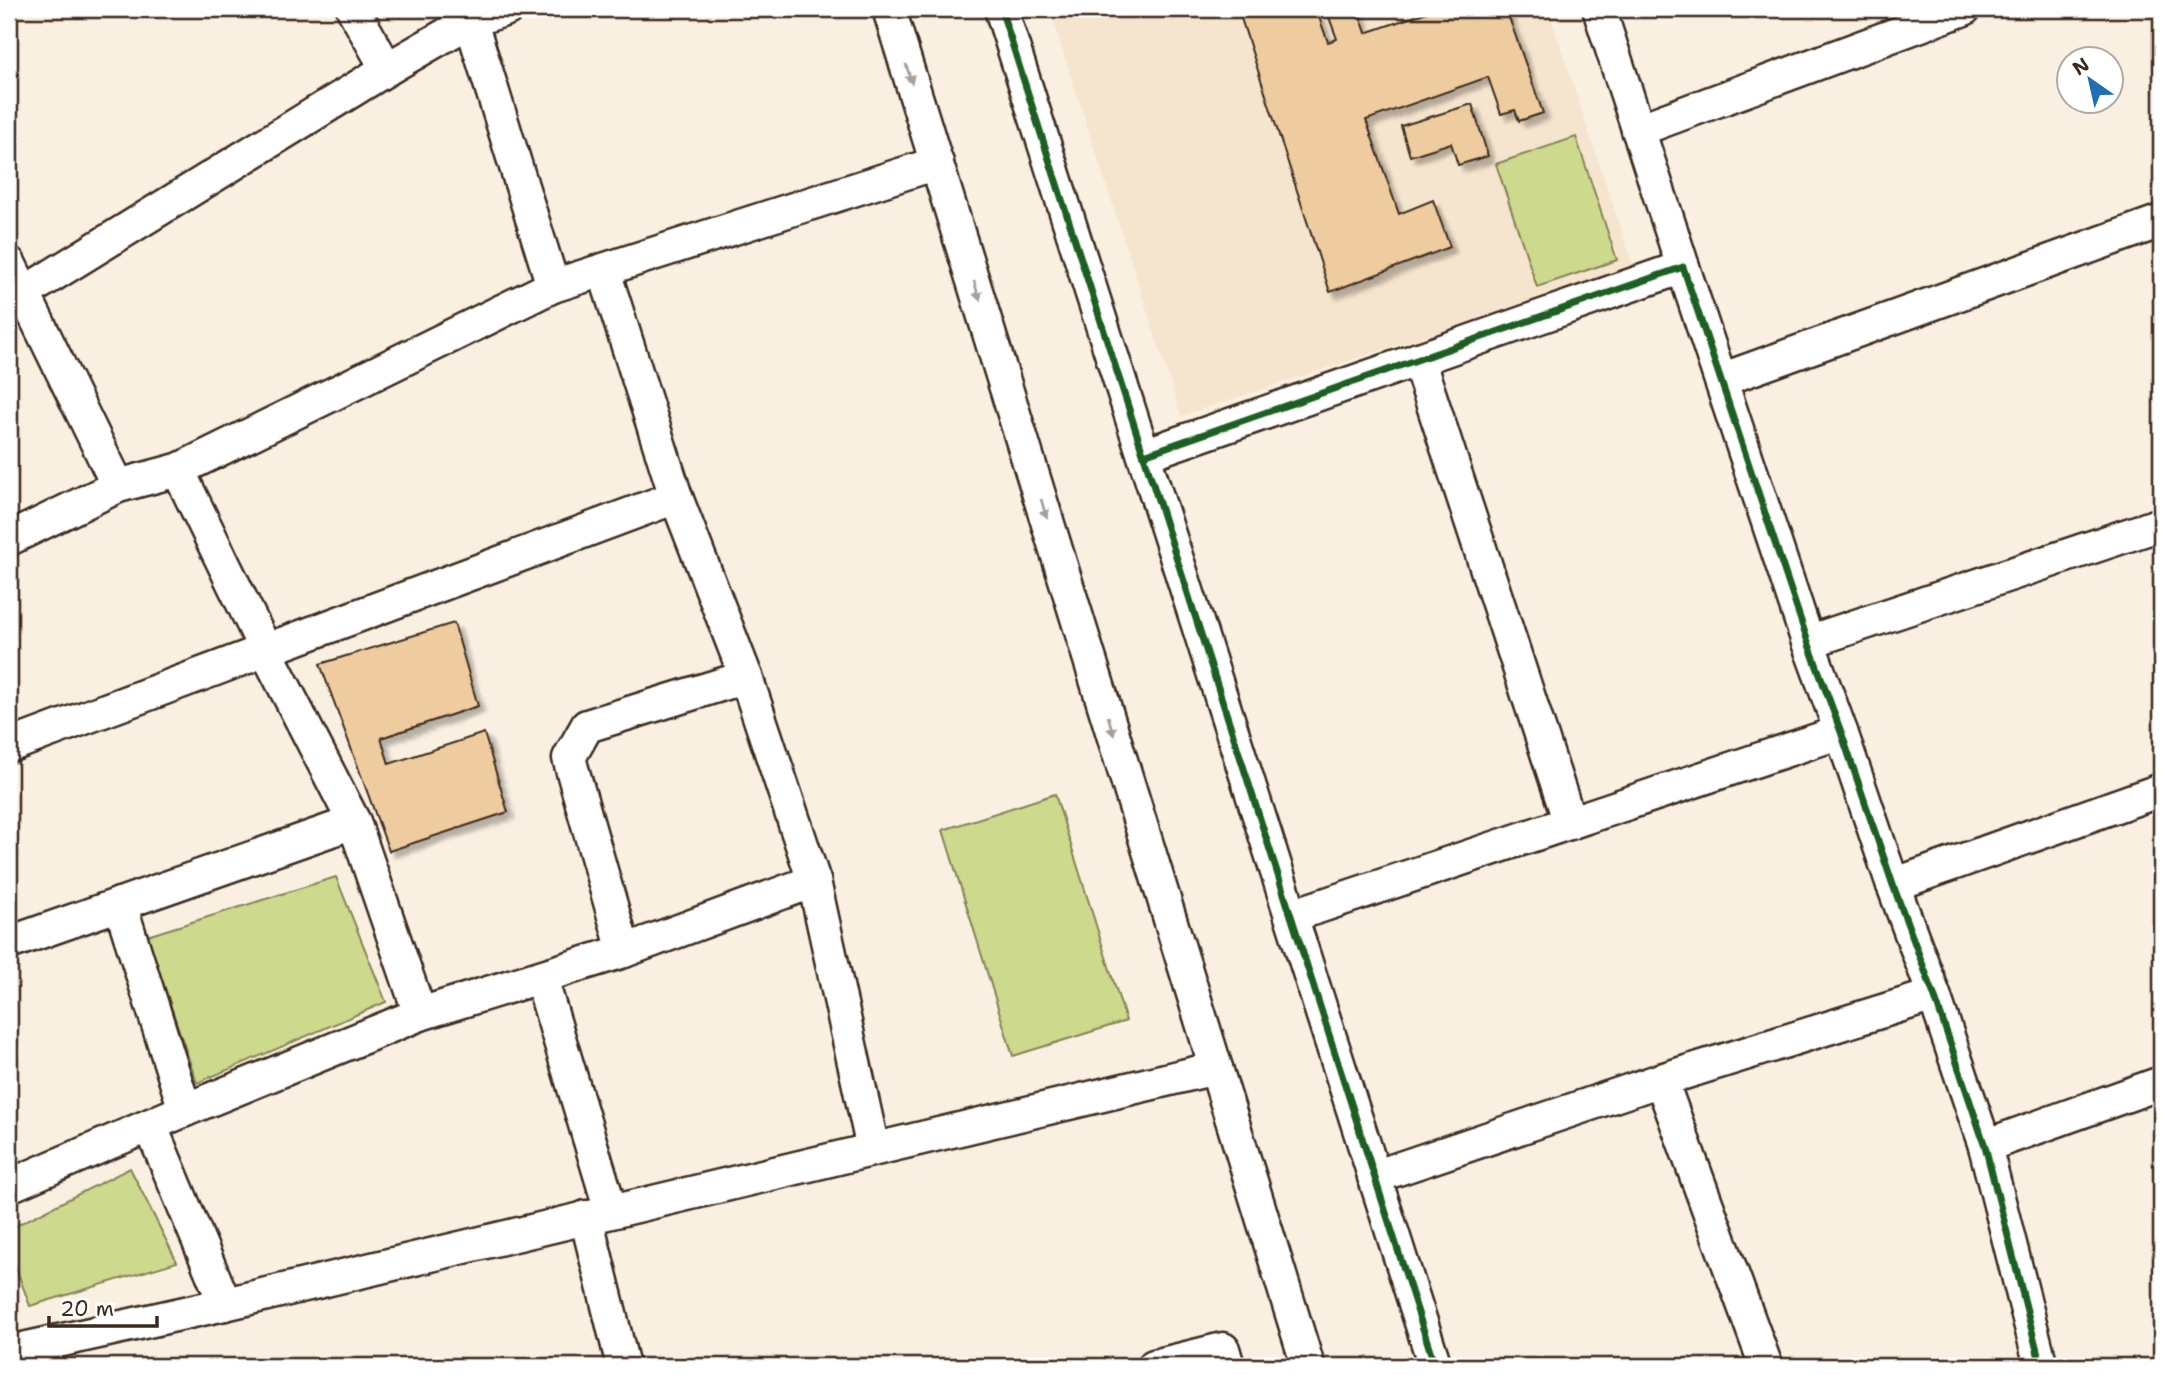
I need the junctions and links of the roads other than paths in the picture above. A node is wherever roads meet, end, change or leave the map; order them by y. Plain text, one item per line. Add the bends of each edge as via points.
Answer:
1 (353, 9) edge
2 (507, 9) edge
3 (889, 9) edge
4 (1001, 9) edge
5 (1599, 9) edge
6 (1964, 9) edge
7 (468, 15) edge
8 (387, 69) junction
9 (1638, 130) junction
10 (937, 163) junction
11 (2161, 221) edge
12 (9, 263) edge
13 (1683, 267) junction
14 (604, 271) junction
15 (553, 286) junction
16 (16, 299) edge
17 (1418, 359) junction
18 (1721, 380) junction
19 (1144, 455) junction
20 (178, 470) junction
21 (118, 486) junction
22 (676, 497) junction
23 (2161, 524) edge
24 (9, 539) edge
25 (1808, 642) junction
26 (265, 652) junction
27 (746, 677) junction
28 (1841, 732) junction
29 (9, 746) edge
30 (2161, 790) edge
31 (354, 822) junction
32 (1570, 823) junction
33 (814, 881) junction
34 (1893, 885) junction
35 (120, 904) junction
36 (1291, 916) junction
37 (9, 943) edge
38 (624, 951) junction
39 (541, 978) junction
40 (1934, 995) junction
41 (420, 1014) junction
42 (1216, 1068) junction
43 (1661, 1080) junction
44 (2161, 1083) edge
45 (185, 1110) junction
46 (151, 1127) junction
47 (1985, 1146) junction
48 (873, 1149) junction
49 (1374, 1177) junction
50 (9, 1186) edge
51 (599, 1214) junction
52 (225, 1304) junction
53 (11, 1344) edge
54 (623, 1366) edge
55 (1154, 1366) edge
56 (1228, 1366) edge
57 (1308, 1366) edge
58 (1435, 1366) edge
59 (1766, 1366) edge
60 (2041, 1366) edge

1 - 8 street
2 - 7 street
3 -> 10 street
4 - 19 street
5 - 9 street
6 - 9 street
7 - 8 street
7 - 15 street
8 - 16 street
9 - 13 street
10 - 14 street
10 -> 42 street
11 - 18 street
12 - 16 street
13 - 17 street
13 - 18 street
14 - 15 street
14 - 22 street
15 - 20 street
16 - 21 street
17 - 19 street
17 - 32 street
18 - 25 street
19 - 36 street
20 - 21 street
20 - 26 street
21 - 24 street
22 - 26 street
22 - 27 street
23 - 25 street
25 - 28 street
26 - 29 street
26 - 31 street
27 - 33 street
27 - 38 street via 587,726 569,758
28 - 32 street
28 - 34 street
30 - 34 street
31 - 35 street
31 - 41 street
32 - 36 street
33 - 38 street
33 - 48 street
34 - 40 street
35 - 37 street
35 - 45 street
36 - 49 street
38 - 39 street
39 - 41 street
39 - 51 street
40 - 43 street
40 - 47 street
41 - 45 street
42 - 48 street
42 - 57 street
43 - 49 street
43 - 59 street
44 - 47 street
45 - 46 street
46 - 50 street
46 - 52 street
47 - 60 street
48 - 51 street
49 - 58 street
51 - 52 street
51 - 54 street
52 - 53 street
55 - 56 street via 1223,1349

